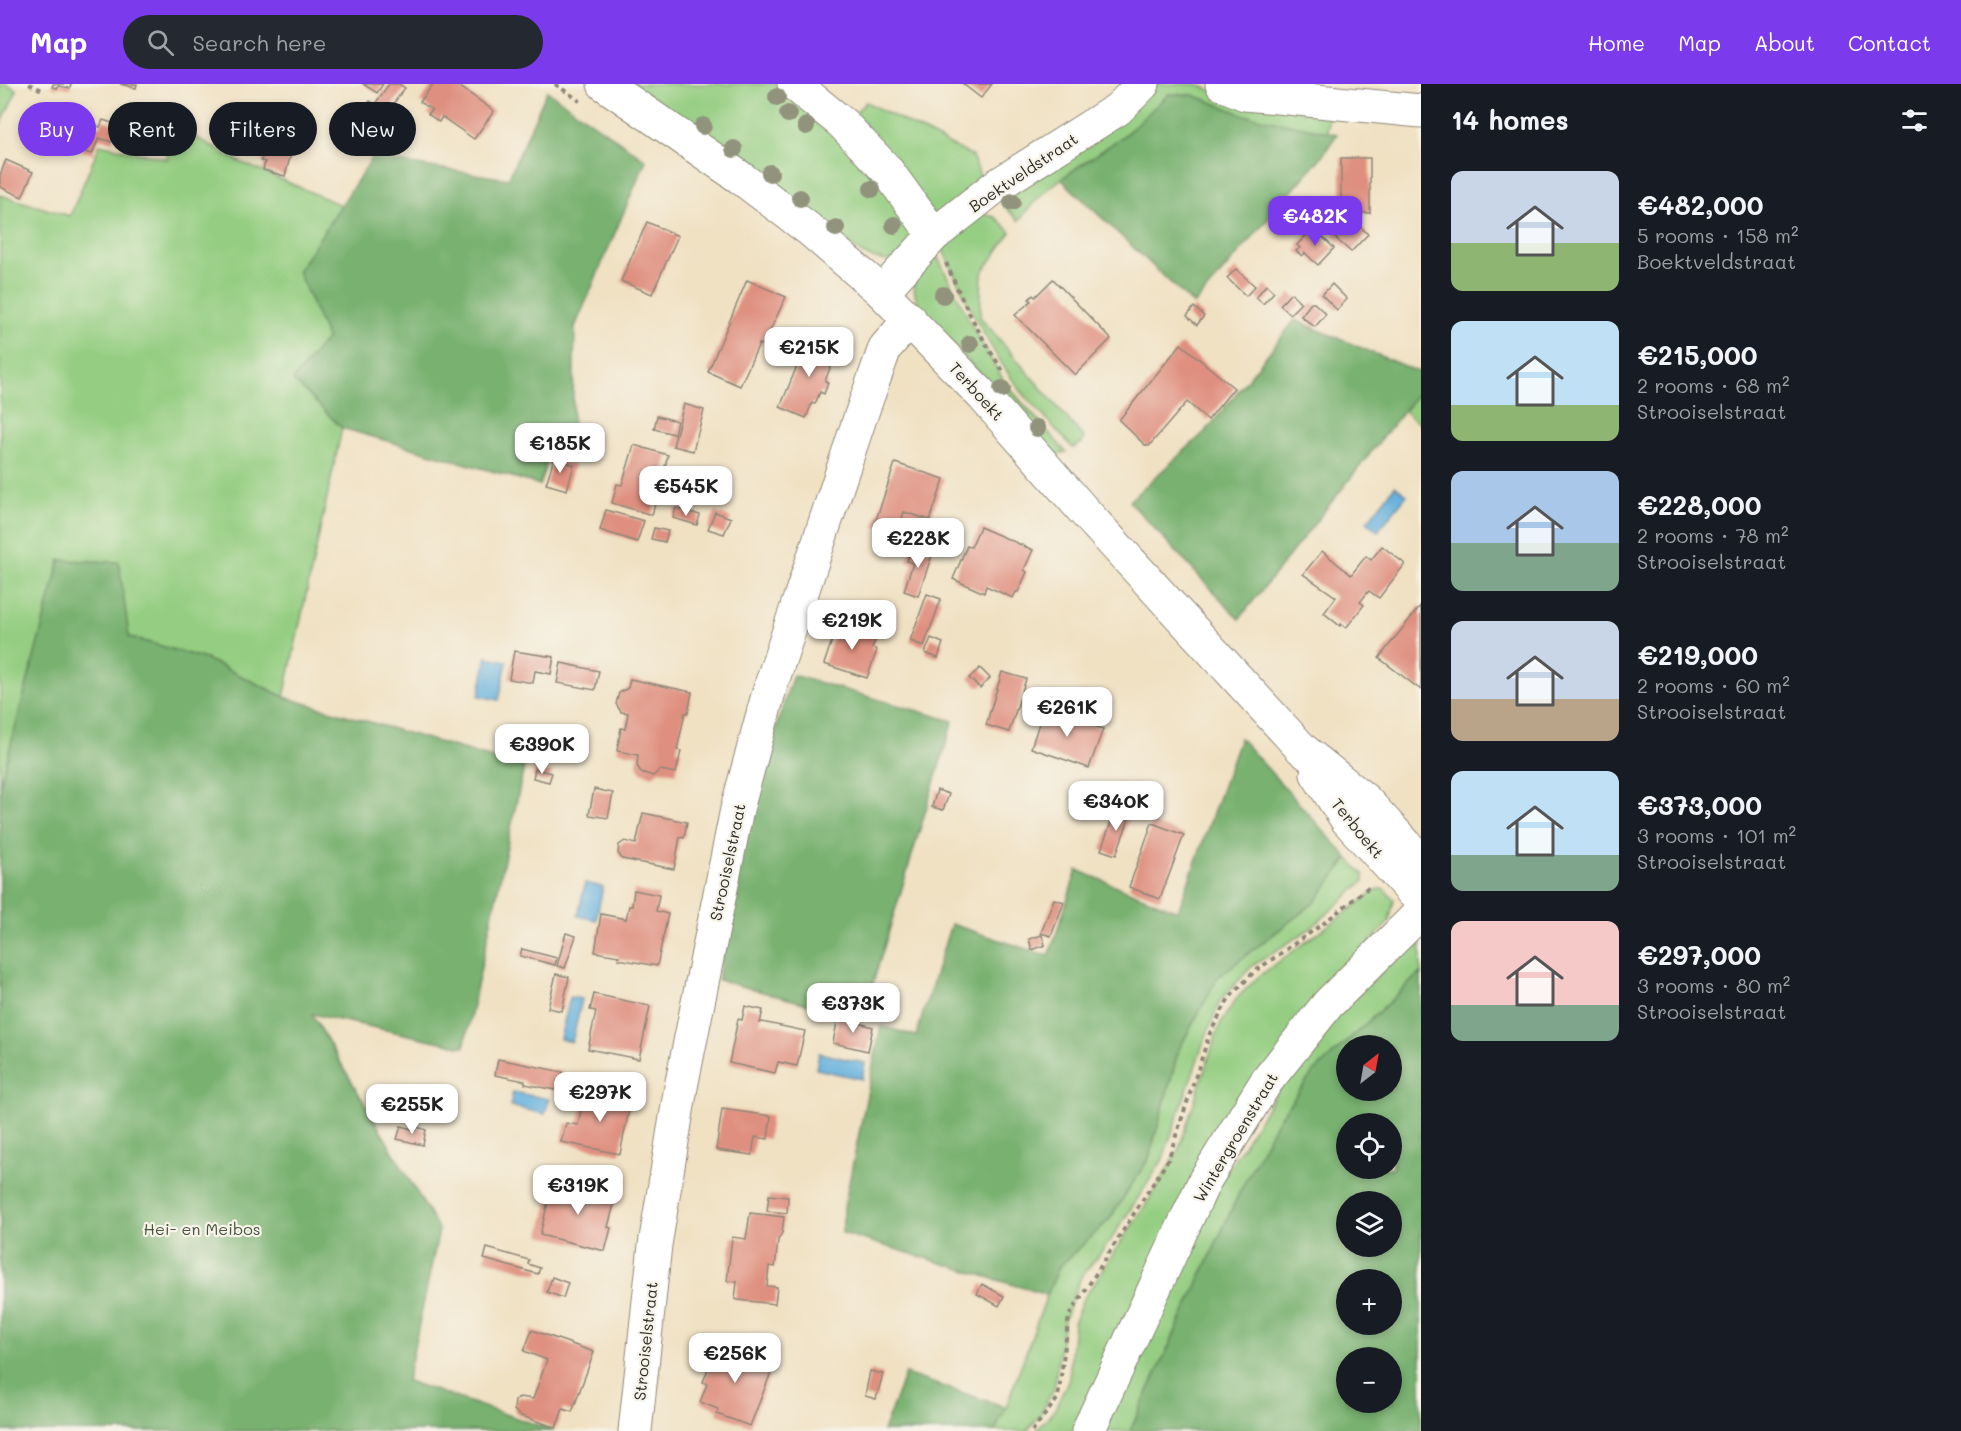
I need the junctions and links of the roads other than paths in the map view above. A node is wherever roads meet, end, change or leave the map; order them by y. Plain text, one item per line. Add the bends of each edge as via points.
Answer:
1 (795, 84) edge
2 (1143, 84) edge
3 (1222, 84) edge
4 (594, 94) edge
5 (1421, 111) edge
6 (938, 246) junction
7 (882, 292) junction
8 (910, 319) junction
9 (1302, 749) junction
10 (1421, 861) edge
11 (1421, 901) edge
12 (1421, 912) edge
13 (635, 1431) edge
14 (1088, 1431) edge

1 - 6 street via 842,123 886,170
2 - 6 street, Boektveldstraat via 1118,110 996,186
3 - 5 street via 1245,94
4 - 7 street, Terboekt via 741,178
6 - 7 street, Boektveldstraat
7 - 8 street, Terboekt
8 - 9 street, Terboekt
8 - 13 street, Strooiselstraat via 885,348 860,418 770,688 737,809 681,1087 655,1245
9 - 10 street, Terboekt via 1365,800
9 - 11 street, Terboekt via 1347,820
12 - 14 street, Wintergroenstraat via 1328,1004 1266,1082 1205,1180

